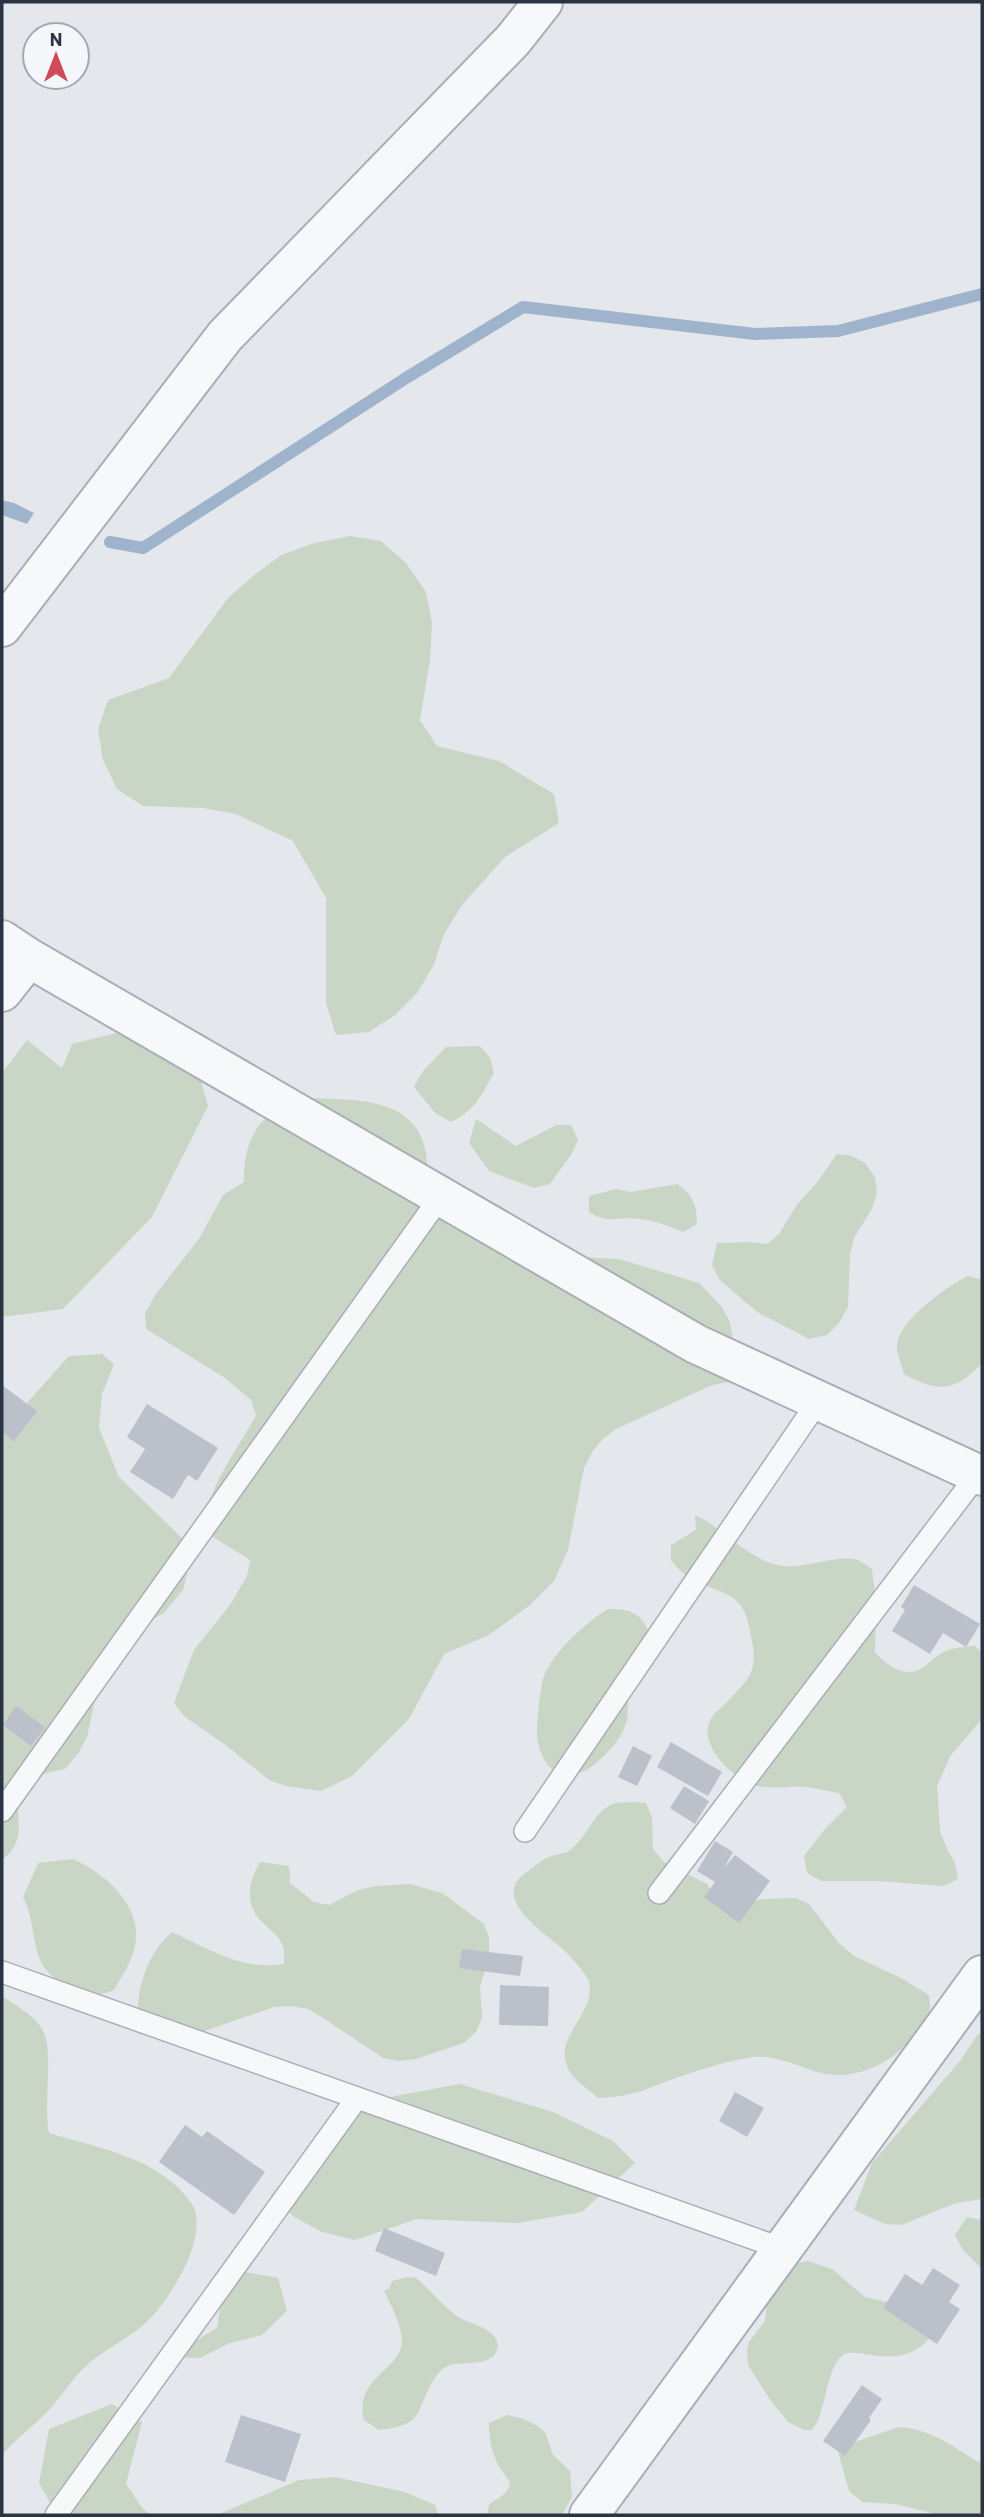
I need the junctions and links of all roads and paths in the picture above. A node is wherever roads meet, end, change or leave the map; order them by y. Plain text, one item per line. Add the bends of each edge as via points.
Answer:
1 (543, 2) edge
2 (2, 627) edge
3 (15, 949) edge
4 (2, 992) edge
5 (442, 1196) junction
6 (819, 1400) junction
7 (980, 1475) edge
8 (2, 1811) edge
9 (525, 1831) dead end
10 (659, 1893) dead end
11 (2, 1972) edge
12 (982, 1975) edge
13 (357, 2098) junction
14 (783, 2249) junction
15 (56, 2515) edge
16 (589, 2515) edge

1 - 2 street via 513,40 225,336
3 - 4 street
3 - 5 street
5 - 6 street via 696,1344
5 - 8 lane
6 - 7 street
6 - 9 lane
7 - 10 lane
11 - 13 lane
12 - 14 street
13 - 14 lane
13 - 15 lane
14 - 16 street

